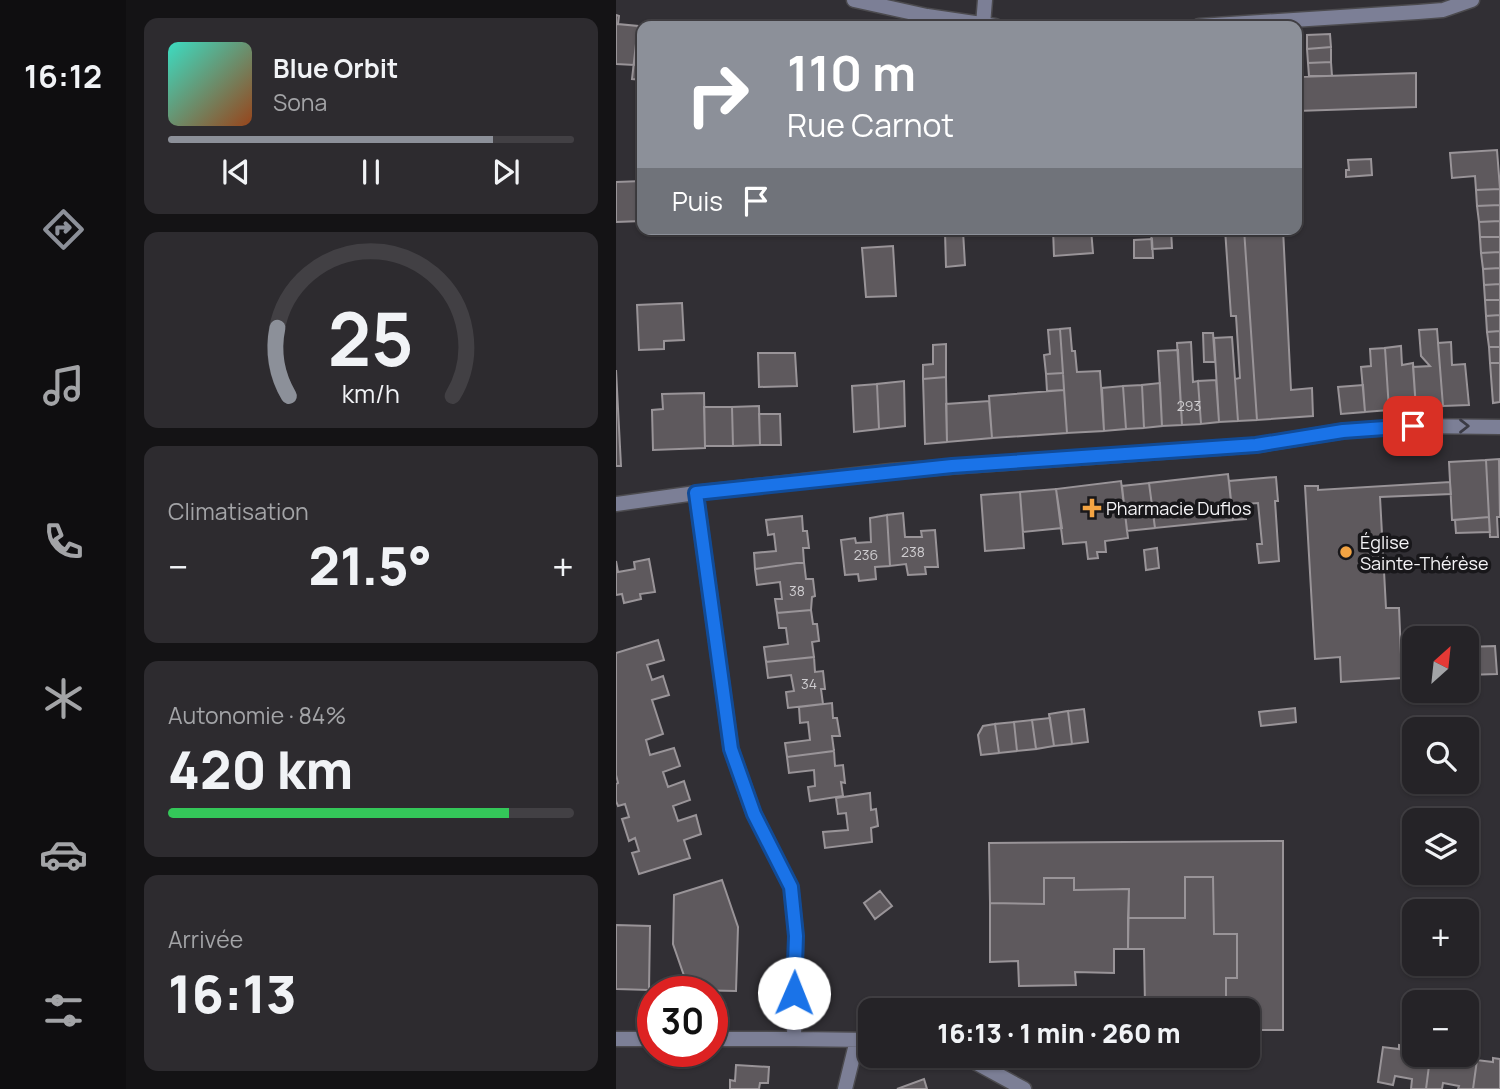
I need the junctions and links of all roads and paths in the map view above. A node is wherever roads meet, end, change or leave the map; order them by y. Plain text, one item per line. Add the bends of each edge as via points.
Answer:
1 (854, 0) edge
2 (985, 0) edge
3 (1472, 0) edge
4 (958, 21) edge
5 (988, 21) edge
6 (1277, 21) edge
7 (1500, 427) edge
8 (696, 493) junction
9 (616, 504) edge
10 (616, 1039) edge
11 (637, 1039) edge
12 (728, 1039) edge
13 (794, 1040) junction
14 (858, 1040) edge
15 (858, 1055) edge
16 (986, 1068) edge
17 (845, 1089) edge
18 (1024, 1089) edge

1 - 4 street
2 - 5 street
3 - 6 street via 1443,10
8 -> 7 street via 952,466 1256,445 1352,430
8 - 9 street
8 - 13 street via 731,749 749,802 791,887 796,936
10 - 11 street
12 - 13 street
13 - 14 street
15 - 17 street
16 - 18 street

